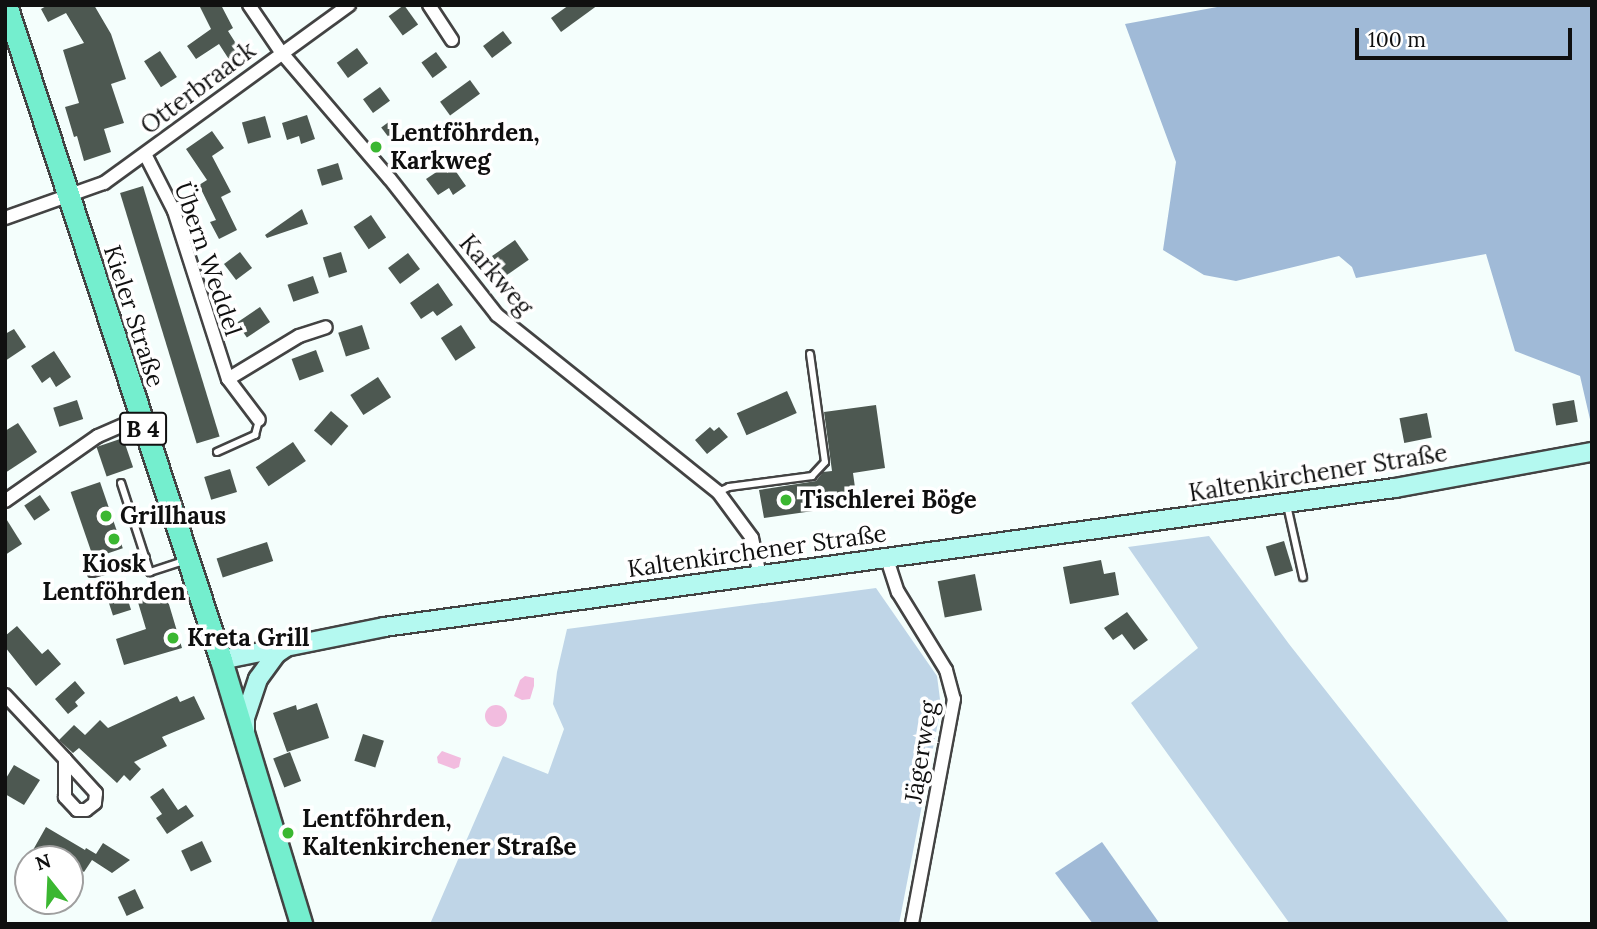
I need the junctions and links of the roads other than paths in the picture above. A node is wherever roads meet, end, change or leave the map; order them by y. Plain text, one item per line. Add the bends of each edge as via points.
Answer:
1 (6, 5) edge
2 (249, 5) edge
3 (349, 5) edge
4 (429, 5) edge
5 (452, 40) dead end
6 (281, 52) junction
7 (145, 153) junction
8 (68, 197) junction
9 (5, 218) edge
10 (326, 327) dead end
11 (810, 354) dead end
12 (228, 379) junction
13 (139, 418) junction
14 (259, 420) joint
15 (217, 452) dead end
16 (1592, 452) edge
17 (121, 483) dead end
18 (718, 492) junction
19 (5, 501) edge
20 (1287, 503) junction
21 (146, 557) junction
22 (887, 559) junction
23 (187, 560) junction
24 (92, 573) dead end
25 (760, 575) junction
26 (1303, 577) dead end
27 (288, 647) junction
28 (221, 660) junction
29 (5, 695) edge
30 (245, 743) junction
31 (65, 759) dead end
32 (301, 924) edge
33 (912, 924) edge

1 - 8 main road, Kieler Straße / B 4
2 - 6 street, Karkweg
3 - 6 street, Otterbraack
4 - 5 street
6 - 7 street, Otterbraack
6 - 18 street, Karkweg via 390,178 497,315
7 - 8 street, Otterbraack via 104,183
7 - 12 street, Übern Weddel via 174,211
8 - 9 street, Otterbraack
8 - 13 main road, Kieler Straße / B 4
10 - 12 street, Übern Weddel via 299,336
11 - 18 lane via 825,462 812,476
12 - 14 street, Übern Weddel
13 - 19 street via 98,436
13 - 23 main road, Kieler Straße / B 4
14 - 15 lane via 255,435
16 - 20 main road, Kaltenkirchener Straße
17 - 21 lane
18 - 25 street, Karkweg via 752,538
20 - 22 main road, Kaltenkirchener Straße
20 - 26 lane
21 - 23 lane via 150,572
21 - 24 lane
22 - 25 main road, Kaltenkirchener Straße
22 - 33 street, Jägerweg via 898,593 946,670 954,699
23 - 28 main road, Kieler Straße / B 4
25 - 27 main road, Kaltenkirchener Straße via 384,627
27 - 28 main road, Kaltenkirchener Straße
27 - 30 main road via 276,654 258,679 245,718
28 - 30 main road, Kieler Straße / B 4
29 - 31 street
30 - 32 main road, Kieler Straße / B 4

